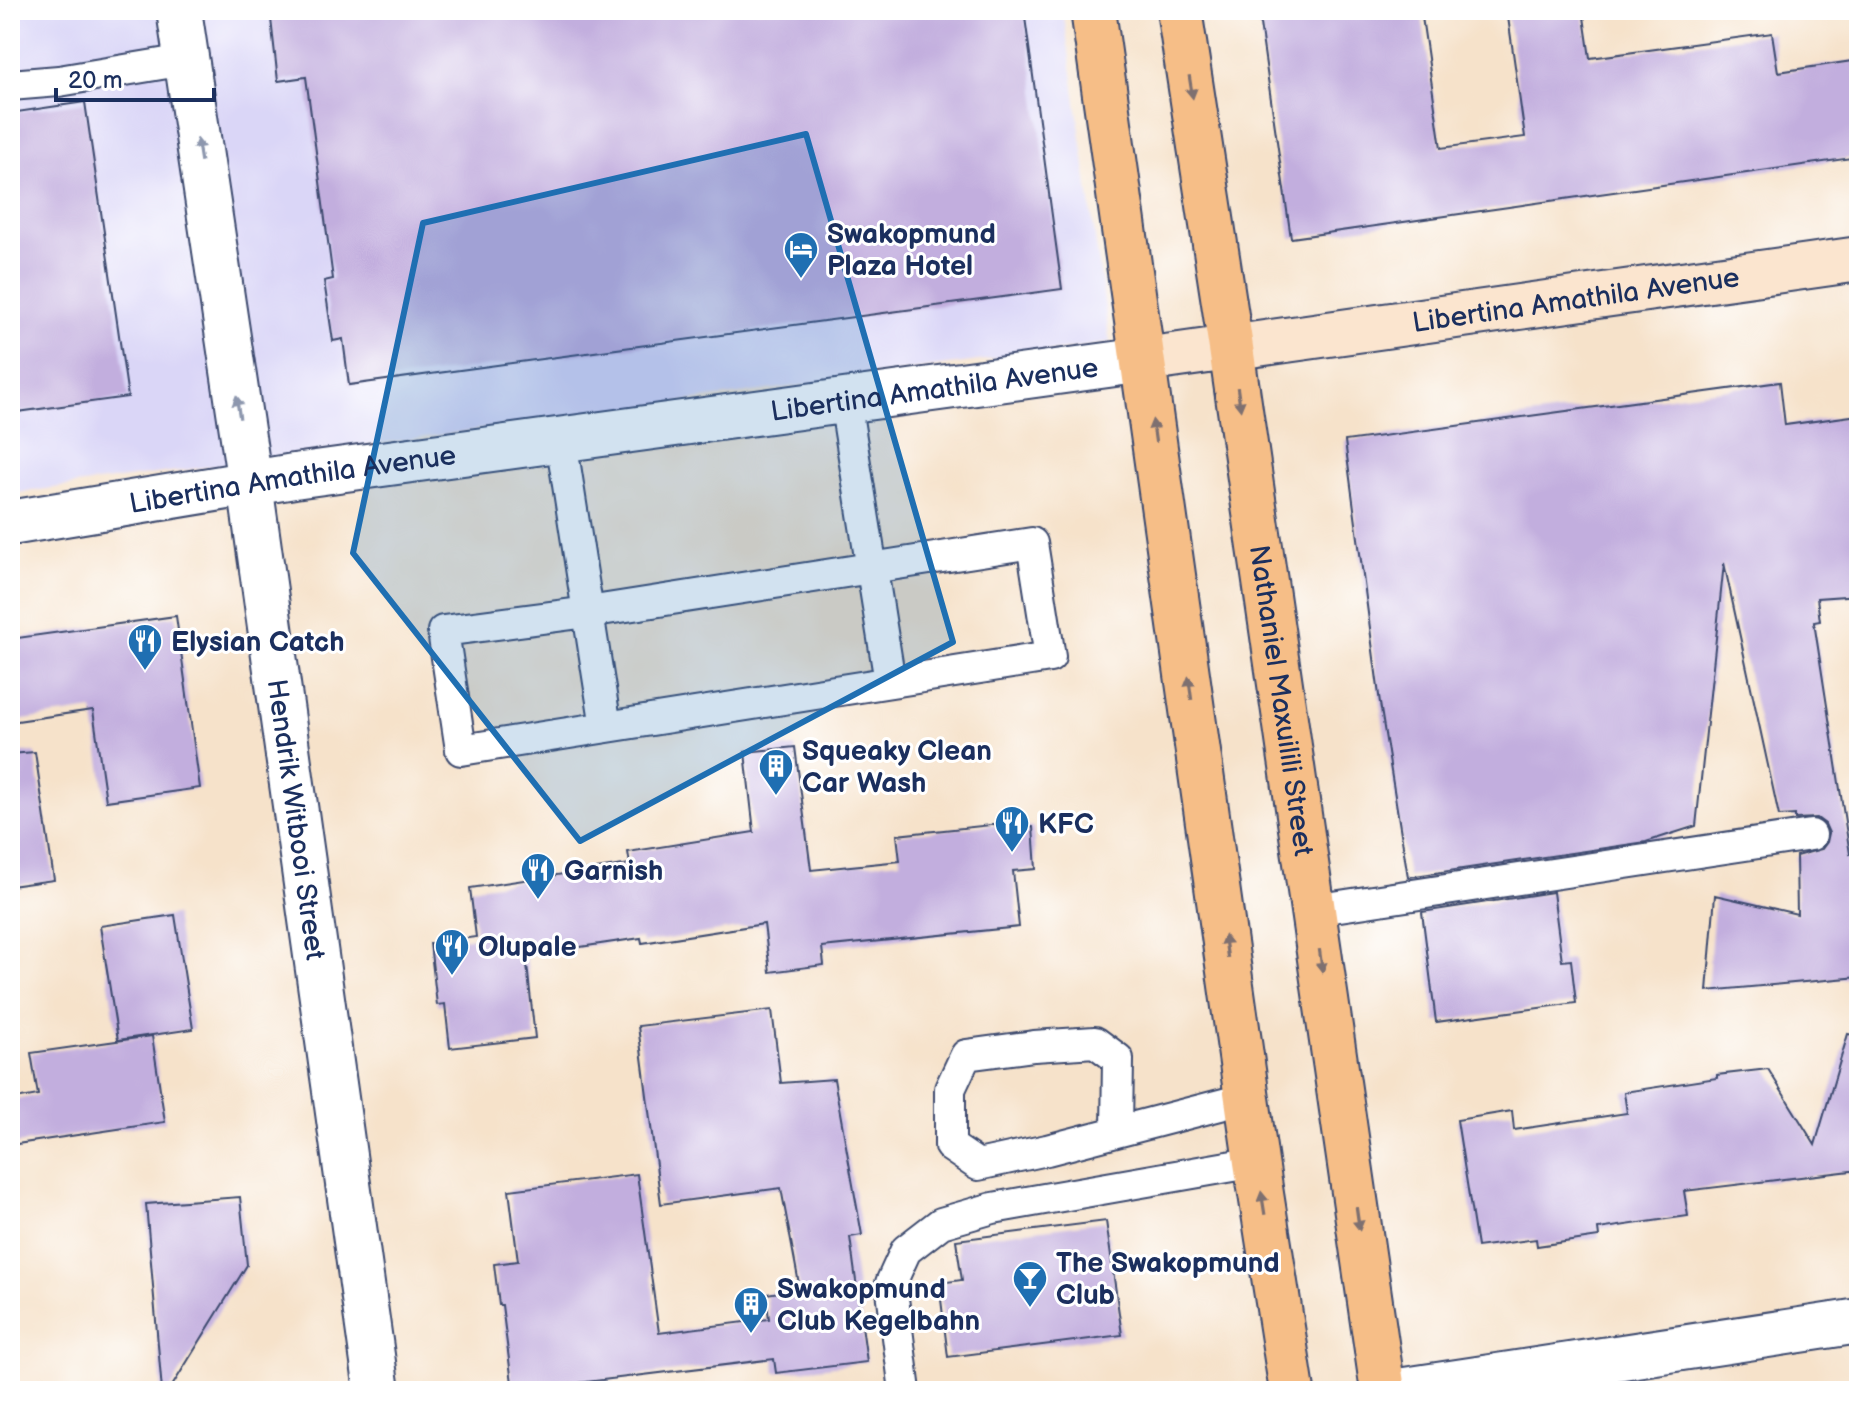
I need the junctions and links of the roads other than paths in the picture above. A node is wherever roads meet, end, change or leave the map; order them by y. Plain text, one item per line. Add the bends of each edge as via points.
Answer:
1 (179, 10) edge
2 (1093, 10) edge
3 (1179, 10) edge
4 (185, 60) junction
5 (10, 85) edge
6 (1859, 259) edge
7 (1231, 348) junction
8 (1144, 360) junction
9 (845, 401) junction
10 (561, 440) junction
11 (250, 484) junction
12 (10, 523) edge
13 (872, 568) junction
14 (588, 612) junction
15 (890, 682) junction
16 (606, 727) junction
17 (1811, 835) dead end
18 (1313, 910) junction
19 (1247, 1098) junction
20 (1117, 1131) junction
21 (1256, 1162) junction
22 (1859, 1321) edge
23 (377, 1391) edge
24 (905, 1391) edge
25 (1292, 1391) edge
26 (1383, 1391) edge
27 (1398, 1391) edge

1 - 4 street, Hendrik Witbooi Street
2 - 8 highway
3 -> 7 highway, Nathaniel Maxuilili Street
4 - 5 lane
11 -> 4 street, Hendrik Witbooi Street
6 - 7 street, Libertina Amathila Avenue
7 - 8 street, Libertina Amathila Avenue
7 -> 18 highway, Nathaniel Maxuilili Street
8 - 9 street, Libertina Amathila Avenue
19 -> 8 highway
9 - 10 street, Libertina Amathila Avenue
9 - 13 lane
10 - 11 street, Libertina Amathila Avenue
10 - 14 lane
11 - 12 street, Libertina Amathila Avenue
11 - 23 street, Hendrik Witbooi Street
13 - 14 lane
13 - 15 lane
13 - 15 lane via 1032,543 1050,657
14 - 16 lane
14 - 16 lane via 443,631 461,750
15 - 16 lane
17 - 18 lane
18 -> 26 highway, Nathaniel Maxuilili Street
19 - 20 lane
19 - 21 highway
20 - 20 lane via 978,1165 950,1146 950,1089 966,1055 1095,1042 1118,1059
21 - 24 lane via 993,1208 941,1223 906,1250 891,1283
25 -> 21 highway
22 - 27 street

